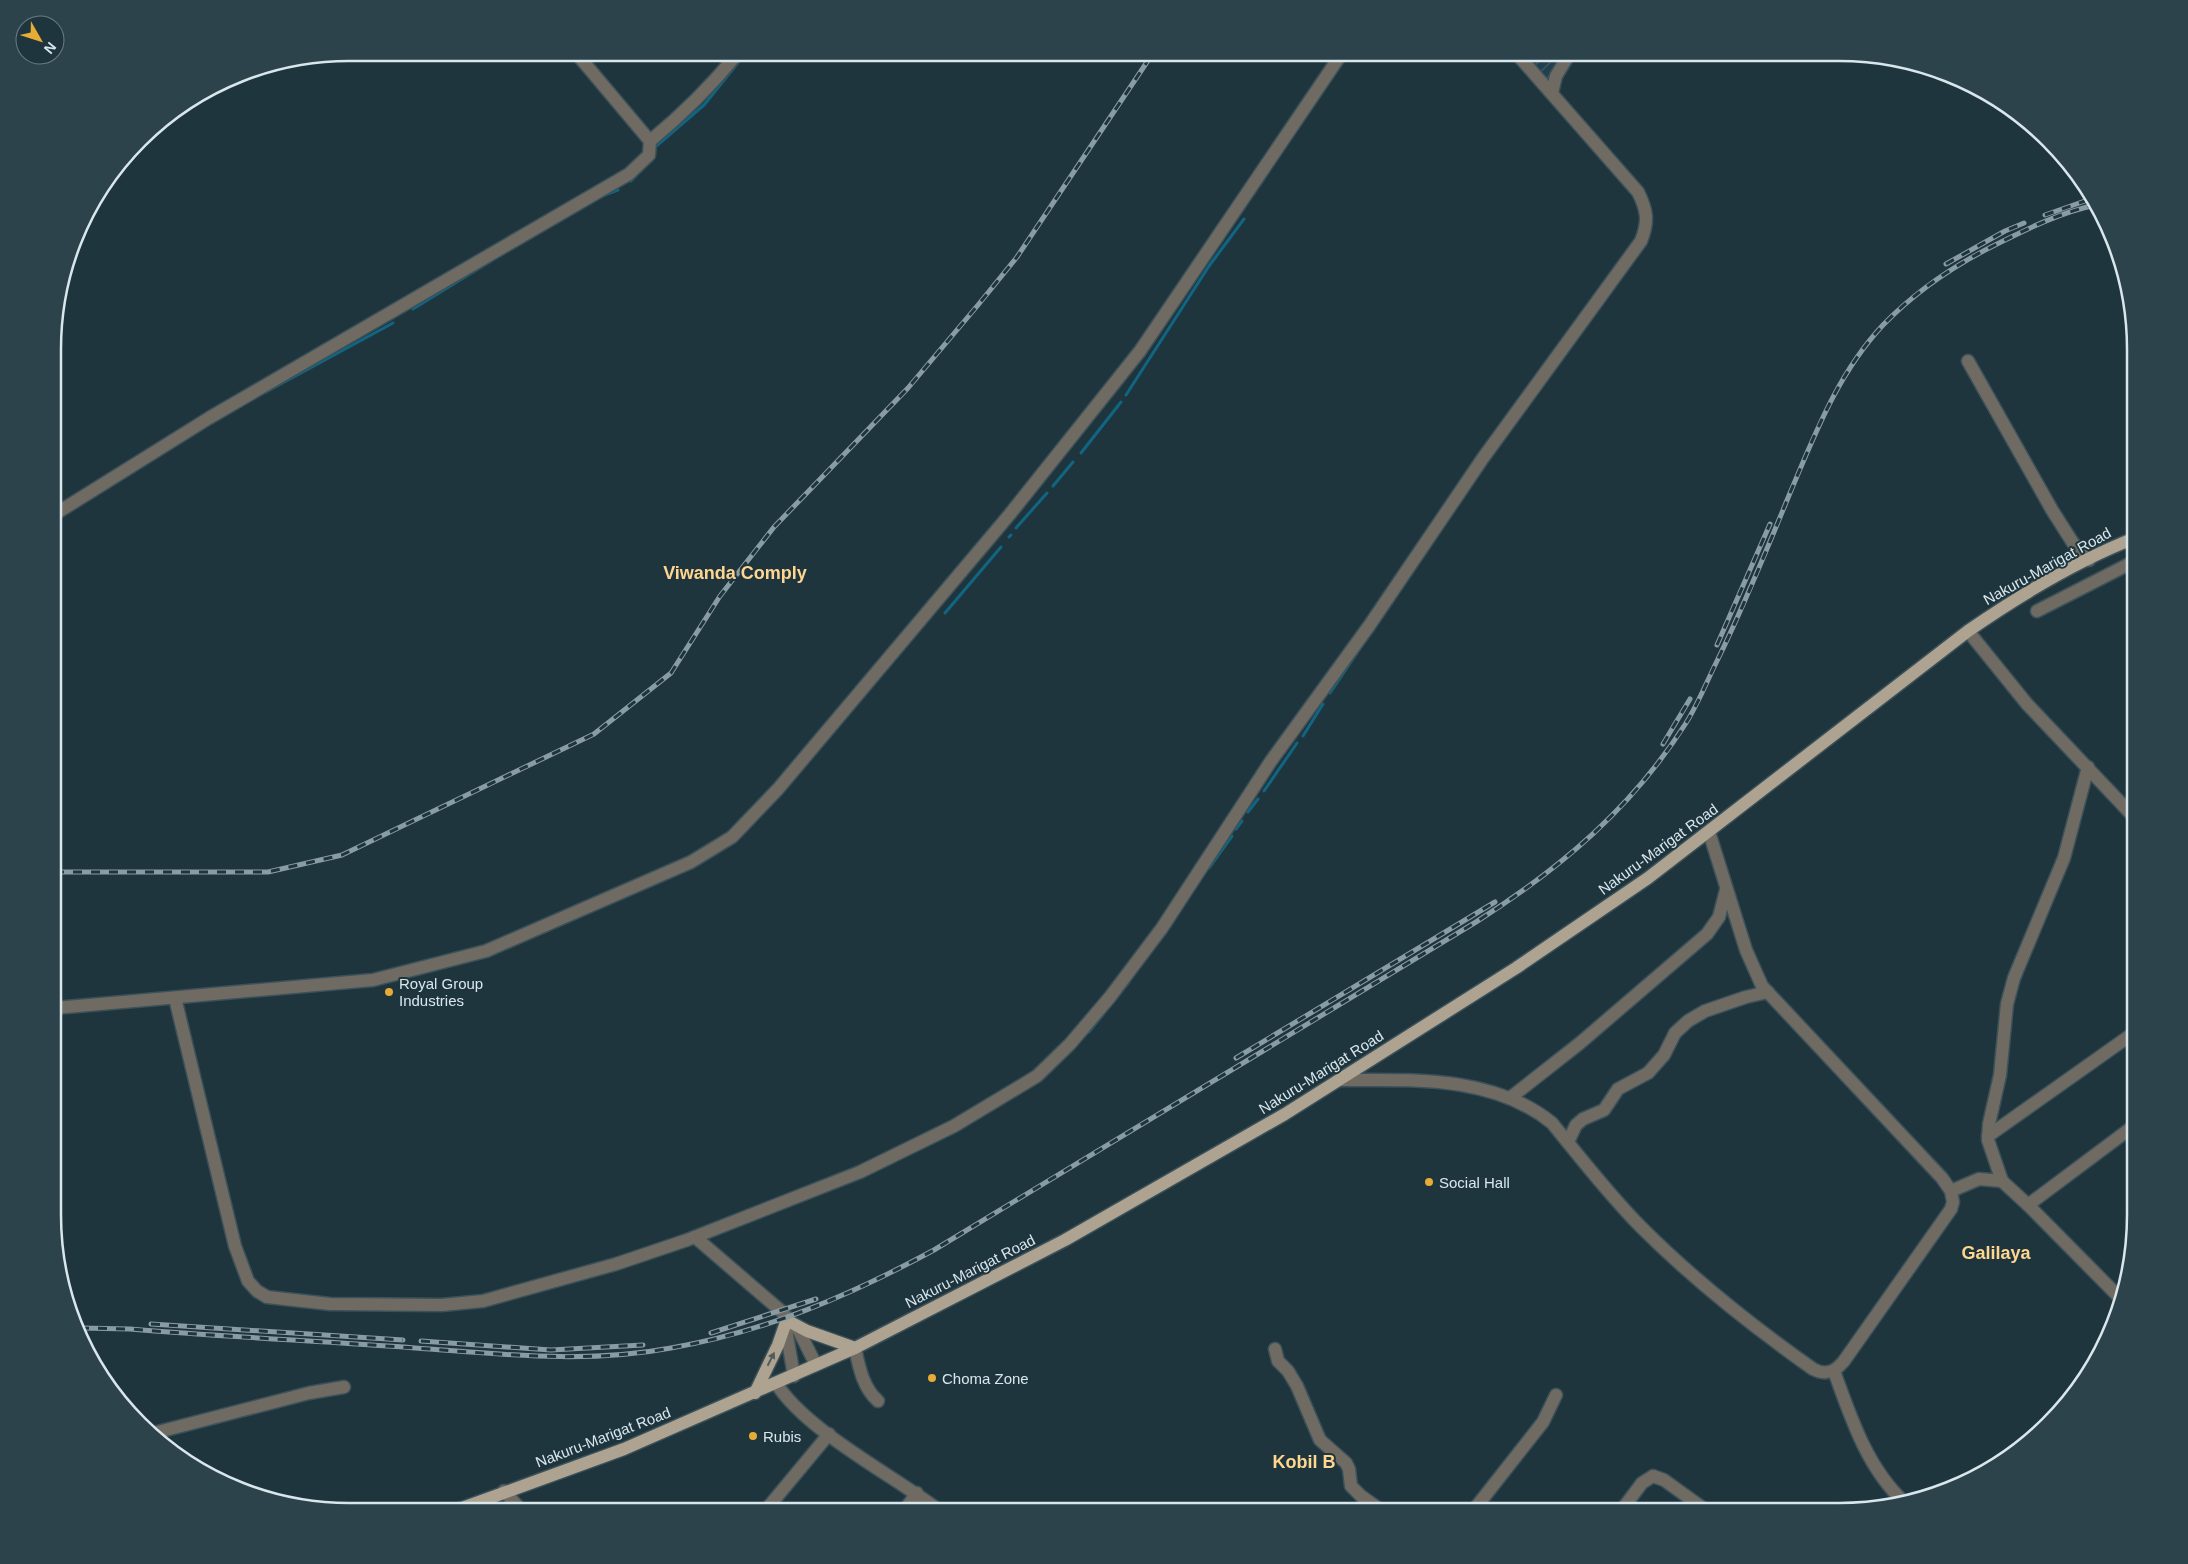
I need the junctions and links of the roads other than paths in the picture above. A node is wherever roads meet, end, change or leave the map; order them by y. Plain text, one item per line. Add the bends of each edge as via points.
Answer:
1 (583, 61) edge
2 (731, 61) edge
3 (1337, 61) edge
4 (1523, 61) edge
5 (1565, 61) edge
6 (1552, 93) junction
7 (650, 141) junction
8 (1968, 361) dead end
9 (61, 510) edge
10 (2127, 542) edge
11 (2089, 560) junction
12 (2127, 565) edge
13 (2037, 611) dead end
14 (1968, 631) junction
15 (2088, 767) junction
16 (2127, 809) edge
17 (1709, 832) junction
18 (1726, 887) junction
19 (1768, 992) junction
20 (175, 998) junction
21 (61, 1008) edge
22 (2127, 1038) edge
23 (1340, 1080) junction
24 (1510, 1098) junction
25 (2127, 1131) edge
26 (1988, 1136) junction
27 (1568, 1142) junction
28 (2002, 1181) junction
29 (1951, 1191) junction
30 (2028, 1205) junction
31 (695, 1236) junction
32 (2116, 1293) edge
33 (787, 1321) junction
34 (855, 1348) junction
35 (1275, 1349) dead end
36 (816, 1365) junction
37 (1834, 1371) junction
38 (794, 1376) junction
39 (776, 1383) junction
40 (344, 1387) dead end
41 (755, 1393) junction
42 (1556, 1396) dead end
43 (878, 1401) dead end
44 (160, 1432) edge
45 (828, 1434) junction
46 (504, 1491) junction
47 (917, 1494) junction
48 (1899, 1496) edge
49 (474, 1503) edge
50 (515, 1503) edge
51 (772, 1503) edge
52 (910, 1503) edge
53 (929, 1503) edge
54 (1371, 1503) edge
55 (1479, 1503) edge
56 (1627, 1503) edge
57 (1695, 1503) edge

1 - 7 street
2 - 7 street via 678,118
3 - 20 street via 1140,351 1010,514 778,789 732,837 691,862 486,951 373,980
4 - 6 street
5 - 6 street via 1556,76
6 - 31 street via 1638,192 1646,209 1647,226 1641,241 1483,458 1369,626 1271,761 1150,944 1070,1044 1024,1085 954,1126 867,1169
7 - 9 street via 648,155 629,174 209,418
8 - 11 street via 2052,510 2073,543
10 - 11 main road, Nakuru-Marigat Road
11 - 14 main road, Nakuru-Marigat Road via 2007,604
12 - 13 street
14 - 15 street via 2027,704
14 - 17 main road, Nakuru-Marigat Road
15 - 16 street
15 - 26 street via 2064,858 2014,978
17 - 18 street
17 - 23 main road, Nakuru-Marigat Road via 1524,963
18 - 19 street via 1746,950 1762,986
18 - 24 street via 1719,917 1707,934 1580,1043
19 - 27 street via 1746,996 1688,1021 1675,1033 1664,1055 1648,1074 1618,1089 1604,1110 1583,1118
19 - 29 street
20 - 21 street
20 - 31 street via 239,1260 248,1281 263,1295 330,1304 442,1305 483,1301 616,1264
22 - 26 street
23 - 24 street via 1448,1083
23 - 34 main road, Nakuru-Marigat Road via 1065,1240
24 - 27 street via 1540,1113
25 - 30 street
26 - 28 street
27 - 37 street via 1640,1226 1703,1283 1759,1331 1813,1369 1820,1373
28 - 29 street via 1979,1179
28 - 30 street
29 - 37 street via 1953,1202 1947,1216 1844,1362
30 - 32 street
31 - 33 street
33 - 34 main road
33 - 36 street via 805,1341
33 - 38 street
41 -> 33 main road
34 - 36 main road, Nakuru-Marigat Road
34 - 43 street via 863,1378 870,1394
35 - 54 street via 1278,1360 1297,1386 1320,1440 1346,1463 1350,1469 1351,1486
36 - 38 main road, Nakuru-Marigat Road
37 - 48 street via 1852,1420 1876,1468
38 - 39 main road, Nakuru-Marigat Road
39 - 41 main road, Nakuru-Marigat Road
39 - 45 street via 784,1396
40 - 44 street
41 - 46 main road, Nakuru-Marigat Road via 624,1449
42 - 55 street via 1543,1422
45 - 47 street
45 - 51 street
46 - 49 main road, Nakuru-Marigat Road
46 - 50 street
47 - 52 street
47 - 53 street
56 - 57 street via 1642,1483 1653,1476 1664,1480

